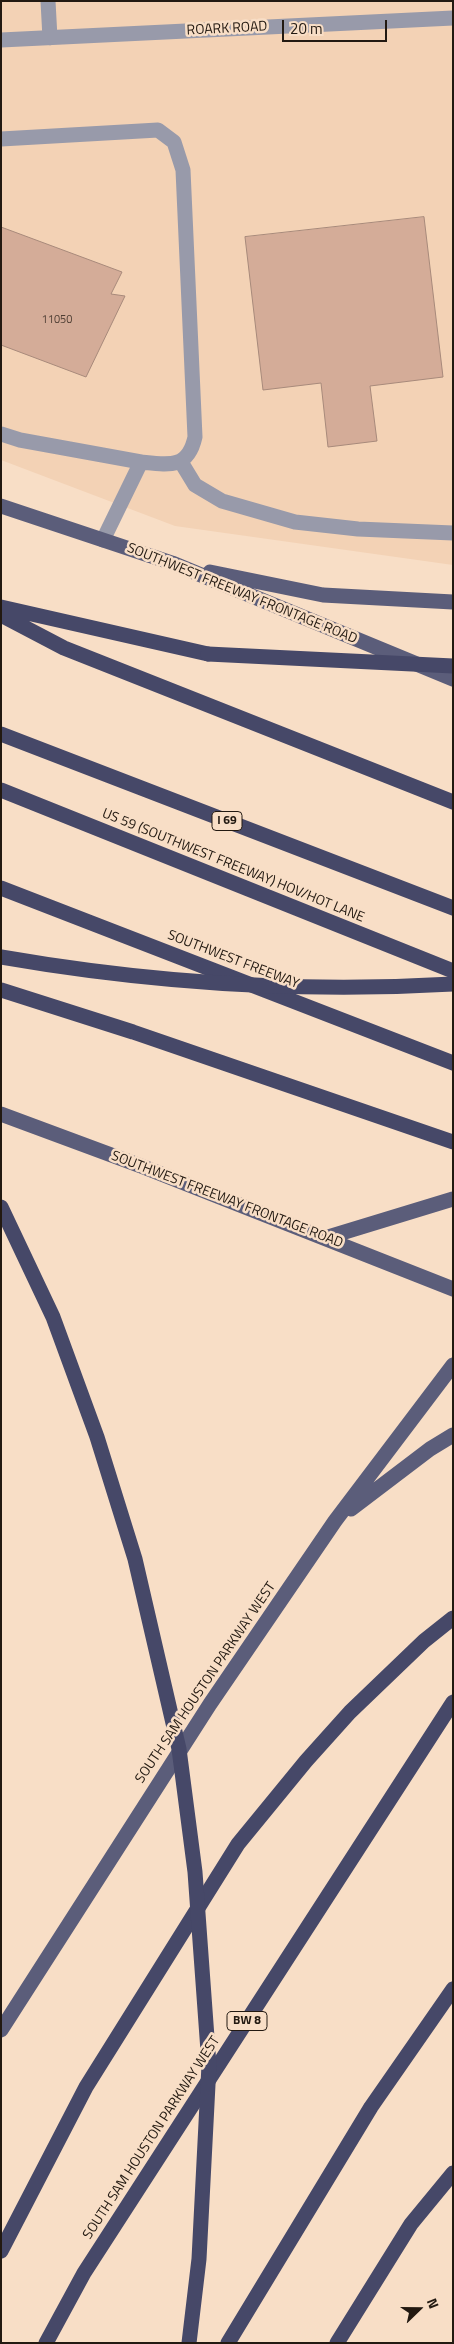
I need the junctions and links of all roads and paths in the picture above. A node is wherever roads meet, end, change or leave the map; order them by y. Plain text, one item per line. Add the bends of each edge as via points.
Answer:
1 (48, 1) edge
2 (453, 18) edge
3 (50, 38) junction
4 (1, 40) edge
5 (1, 139) edge
6 (1, 434) edge
7 (141, 462) junction
8 (181, 462) junction
9 (1, 506) edge
10 (453, 534) edge
11 (103, 540) junction
12 (172, 563) junction
13 (453, 602) edge
14 (1, 607) edge
15 (1, 615) edge
16 (453, 666) edge
17 (453, 679) edge
18 (1, 734) edge
19 (1, 790) edge
20 (453, 802) edge
21 (1, 888) edge
22 (453, 908) edge
23 (1, 956) edge
24 (453, 971) edge
25 (453, 984) edge
26 (1, 990) edge
27 (453, 1063) edge
28 (1, 1114) edge
29 (453, 1142) edge
30 (453, 1198) edge
31 (1, 1207) edge
32 (325, 1238) junction
33 (453, 1288) edge
34 (453, 1365) edge
35 (453, 1435) edge
36 (335, 1521) junction
37 (453, 1618) edge
38 (453, 1702) edge
39 (453, 1989) edge
40 (1, 2030) edge
41 (453, 2173) edge
42 (1, 2251) edge
43 (46, 2343) edge
44 (189, 2343) edge
45 (228, 2343) edge
46 (336, 2343) edge

1 - 3 street
2 - 3 street, ROARK ROAD
3 - 4 street, ROARK ROAD
5 - 8 street via 158,130 174,142 184,170 195,437 192,452
6 - 7 street
7 - 8 street via 165,465
7 - 11 street
8 - 10 street via 195,484 222,501 295,522
9 - 11 main road, SOUTHWEST FREEWAY FRONTAGE ROAD
11 - 12 main road, SOUTHWEST FREEWAY FRONTAGE ROAD
12 - 13 main road via 323,595
12 - 17 main road, SOUTHWEST FREEWAY FRONTAGE ROAD
14 - 16 highway, bridge via 208,654
15 - 20 highway via 64,648
18 - 22 highway, I 69
19 - 24 highway, US 59 (SOUTHWEST FREEWAY) HOV/HOT LANE
21 - 27 highway, SOUTHWEST FREEWAY
23 - 25 highway, bridge via 97,972 227,984 355,987
26 - 29 highway
28 - 32 main road, SOUTHWEST FREEWAY FRONTAGE ROAD
30 - 32 main road
31 - 44 highway, bridge via 53,1317 97,1438 134,1559 179,1749 195,1872 209,2065 199,2258
32 - 33 main road, SOUTHWEST FREEWAY FRONTAGE ROAD
34 - 36 main road, SOUTH SAM HOUSTON PARKWAY WEST
35 - 36 main road
36 - 40 main road, SOUTH SAM HOUSTON PARKWAY WEST via 210,1704
37 - 42 highway, bridge via 424,1641 350,1712 238,1844 86,2087
38 - 43 highway, SOUTH SAM HOUSTON PARKWAY WEST / BW 8, bridge via 84,2273
39 - 45 highway via 371,2107
41 - 46 highway via 411,2224

